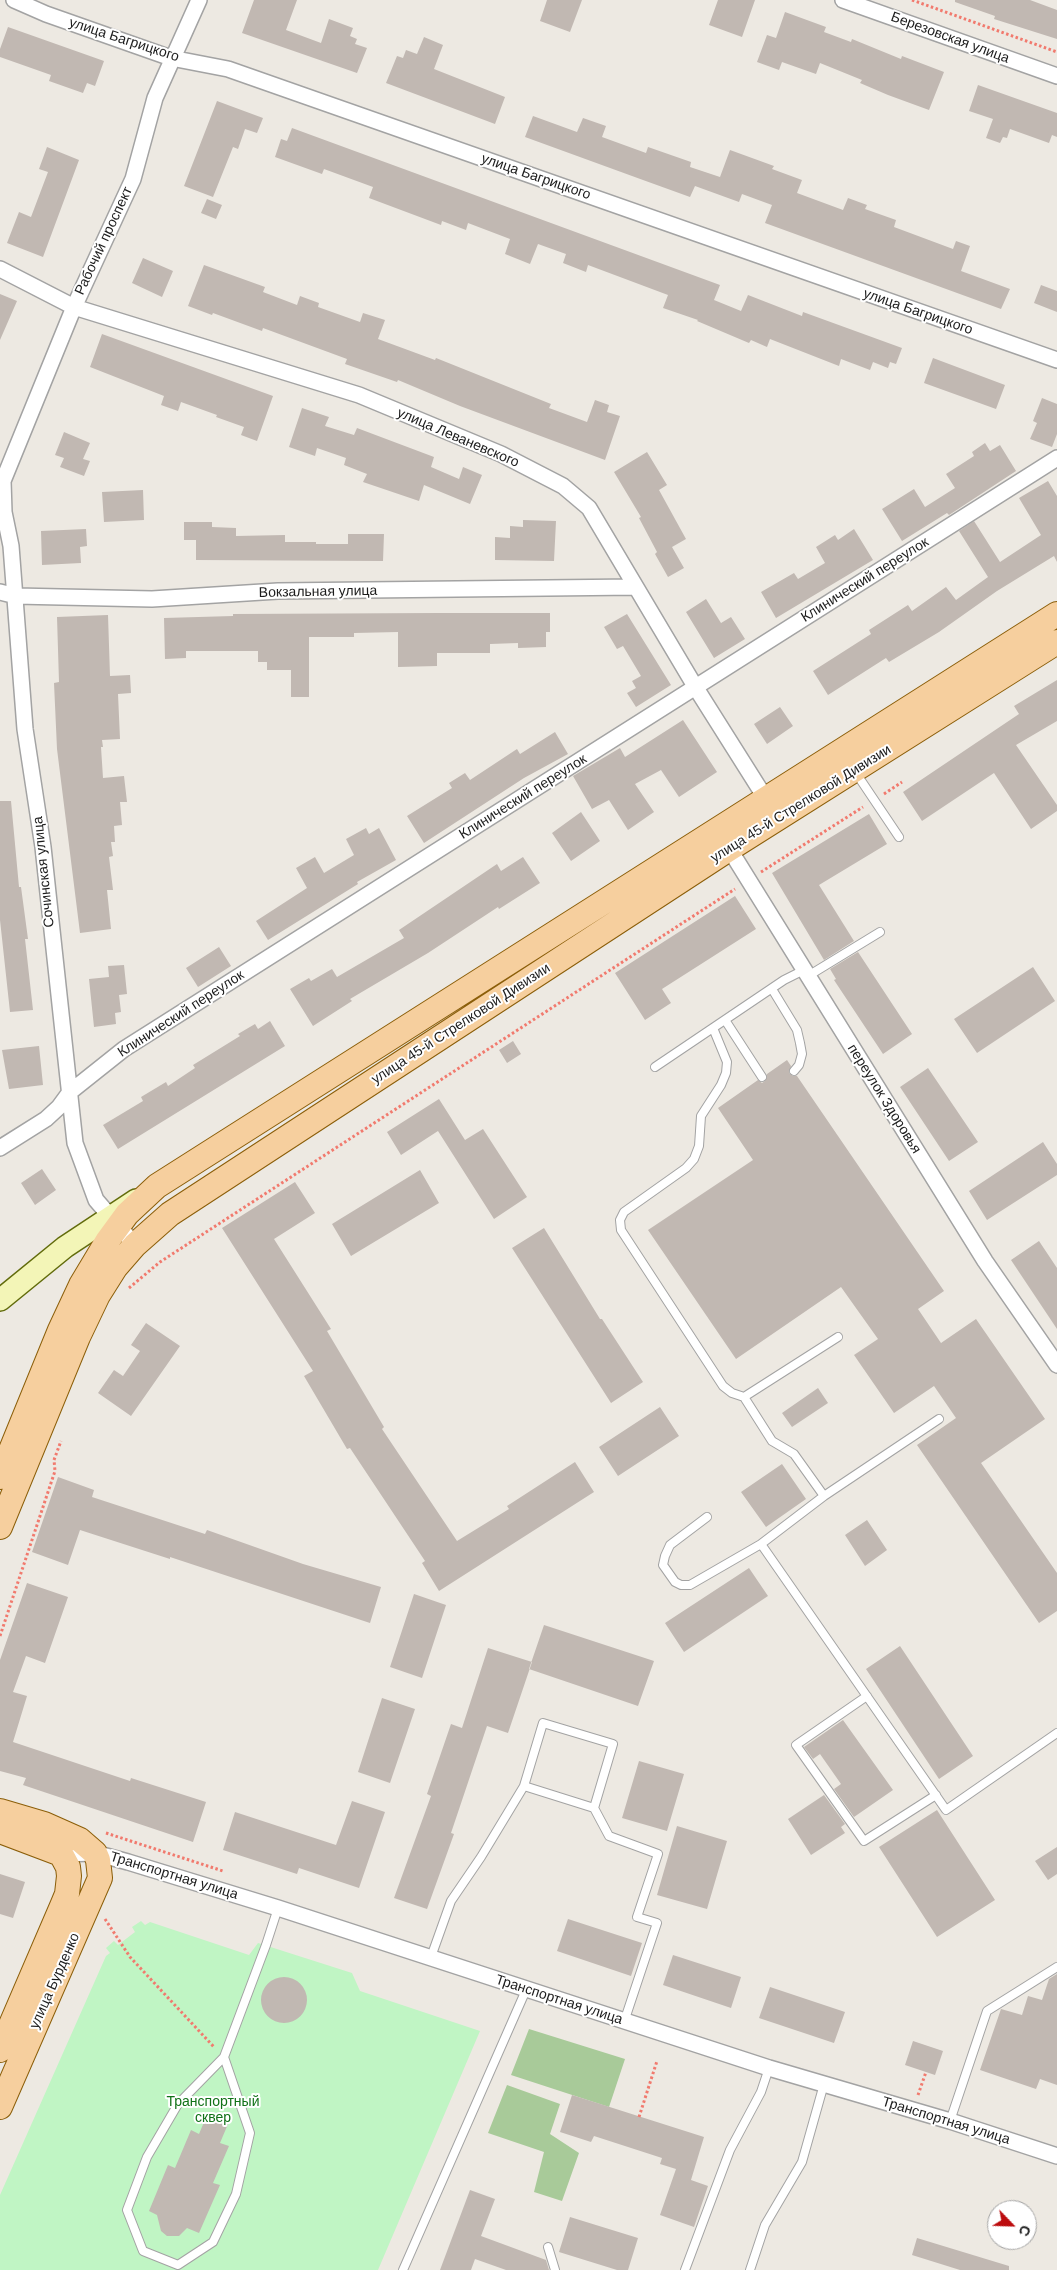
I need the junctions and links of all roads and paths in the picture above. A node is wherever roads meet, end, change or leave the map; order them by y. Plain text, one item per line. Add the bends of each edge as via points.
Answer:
1 (14, 0) edge
2 (199, 0) edge
3 (843, 0) edge
4 (912, 0) edge
5 (1057, 52) edge
6 (171, 58) junction
7 (1057, 76) edge
8 (0, 269) edge
9 (74, 306) junction
10 (1057, 360) edge
11 (1057, 458) edge
12 (3, 481) joint
13 (636, 587) junction
14 (0, 592) edge
15 (16, 596) junction
16 (1057, 614) edge
17 (1057, 642) edge
18 (696, 688) junction
19 (854, 770) junction
20 (902, 782) dead end
21 (766, 799) junction
22 (874, 800) junction
23 (900, 837) dead end
24 (723, 840) junction
25 (749, 880) junction
26 (880, 932) dead end
27 (806, 973) junction
28 (772, 989) junction
29 (725, 1020) junction
30 (713, 1028) junction
31 (655, 1067) dead end
32 (794, 1071) dead end
33 (762, 1077) dead end
34 (70, 1092) junction
35 (0, 1148) edge
36 (114, 1221) junction
37 (136, 1245) junction
38 (124, 1295) dead end
39 (0, 1300) edge
40 (838, 1337) dead end
41 (1057, 1365) edge
42 (744, 1398) junction
43 (939, 1419) dead end
44 (21, 1429) junction
45 (63, 1433) dead end
46 (0, 1449) edge
47 (0, 1477) edge
48 (824, 1496) junction
49 (707, 1517) dead end
50 (0, 1527) edge
51 (761, 1544) junction
52 (0, 1636) edge
53 (867, 1696) junction
54 (1057, 1733) edge
55 (524, 1786) junction
56 (936, 1795) junction
57 (594, 1808) junction
58 (0, 1810) edge
59 (0, 1831) edge
60 (95, 1853) junction
61 (60, 1854) junction
62 (278, 1908) junction
63 (103, 1915) dead end
64 (431, 1957) junction
65 (1057, 1967) edge
66 (526, 1990) junction
67 (624, 2022) junction
68 (0, 2050) edge
69 (224, 2057) junction
70 (657, 2062) dead end
71 (769, 2068) junction
72 (926, 2072) dead end
73 (824, 2084) junction
74 (921, 2087) dead end
75 (0, 2107) edge
76 (639, 2117) dead end
77 (950, 2121) junction
78 (1057, 2156) edge
79 (548, 2247) dead end
80 (403, 2270) edge
81 (556, 2270) edge
82 (685, 2270) edge
83 (750, 2270) edge

1 - 6 street, улица Багрицкого
2 - 6 street, Рабочий проспект
3 - 7 street, Березовская улица
4 - 5 path
6 - 9 street, Рабочий проспект via 155,98 133,179
6 - 10 street, улица Багрицкого via 228,69
8 - 9 street, улица Леваневского
9 - 12 street, Рабочий проспект
9 - 13 street, улица Леваневского via 359,395 501,454 563,486 588,508
11 - 18 street, Клинический переулок
12 - 15 street, Сочинская улица
13 - 15 street, Вокзальная улица via 278,591 152,599
13 - 18 street, улица Леваневского
14 - 15 street, Вокзальная улица
15 - 34 street, Сочинская улица via 25,729 43,848
16 - 21 main road, улица 45-й Стрелковой Дивизии
17 - 19 main road, улица 45-й Стрелковой Дивизии
18 - 21 street, улица Леваневского
18 - 34 street, Клинический переулок via 124,1050
19 - 22 lane
19 - 24 main road, улица 45-й Стрелковой Дивизии
20 - 22 path
21 - 24 main road, улица 45-й Стрелковой Дивизии
22 - 23 lane
22 - 25 path
24 - 25 street, переулок Здоровья
24 - 36 main road, улица 45-й Стрелковой Дивизии via 157,1186 127,1214
24 - 37 main road, улица 45-й Стрелковой Дивизии via 170,1214
25 - 27 street, переулок Здоровья
25 - 38 path via 160,1262
26 - 27 lane
27 - 28 lane
27 - 41 street, переулок Здоровья via 985,1261
28 - 29 lane
28 - 32 lane via 797,1030 802,1054
29 - 30 lane
29 - 33 lane
30 - 31 lane
30 - 42 lane via 727,1062 726,1073 701,1116 699,1146 694,1159 624,1212 620,1220 621,1230 723,1386
34 - 35 street, Клинический переулок via 46,1119
34 - 36 street, Сочинская улица via 75,1142 82,1165 96,1200
36 - 37 street, Сочинская улица
36 - 39 main road via 65,1247
36 - 44 main road, улица 45-й Стрелковой Дивизии via 60,1330
37 - 50 main road, улица 45-й Стрелковой Дивизии via 115,1268 98,1295
40 - 42 lane
42 - 48 lane via 772,1441 794,1454
43 - 48 lane
44 - 46 lane
44 - 47 main road, улица 45-й Стрелковой Дивизии
45 - 52 path via 54,1460 55,1471
48 - 51 lane
49 - 51 lane via 670,1545 663,1565 675,1582 690,1585
51 - 53 lane
53 - 56 lane
53 - 56 lane via 796,1745 864,1841
54 - 56 lane via 946,1810
55 - 57 lane
55 - 57 lane via 543,1723 614,1744
55 - 64 lane via 482,1858 451,1901
57 - 67 lane via 610,1836 658,1854 637,1917 657,1923
58 - 60 main road via 67,1833
59 - 61 main road
60 - 61 street, Транспортная улица
60 - 62 street, Транспортная улица
60 - 75 main road, улица Бурденко via 100,1878
61 - 68 main road, улица Бурденко via 68,1867 67,1894
62 - 64 street, Транспортная улица
62 - 69 lane
63 - 69 path via 130,1957
64 - 66 street, Транспортная улица
65 - 77 lane via 987,2012
66 - 67 street, Транспортная улица
66 - 80 lane
67 - 71 street, Транспортная улица
69 - 69 lane via 250,2133 236,2194 213,2242 178,2265 143,2251 126,2210 147,2157 178,2104
70 - 76 path
71 - 73 street, Транспортная улица
71 - 82 lane via 761,2092 730,2150
72 - 74 path
73 - 77 street, Транспортная улица
73 - 83 lane via 802,2162 766,2225
77 - 78 street, Транспортная улица
79 - 81 lane

